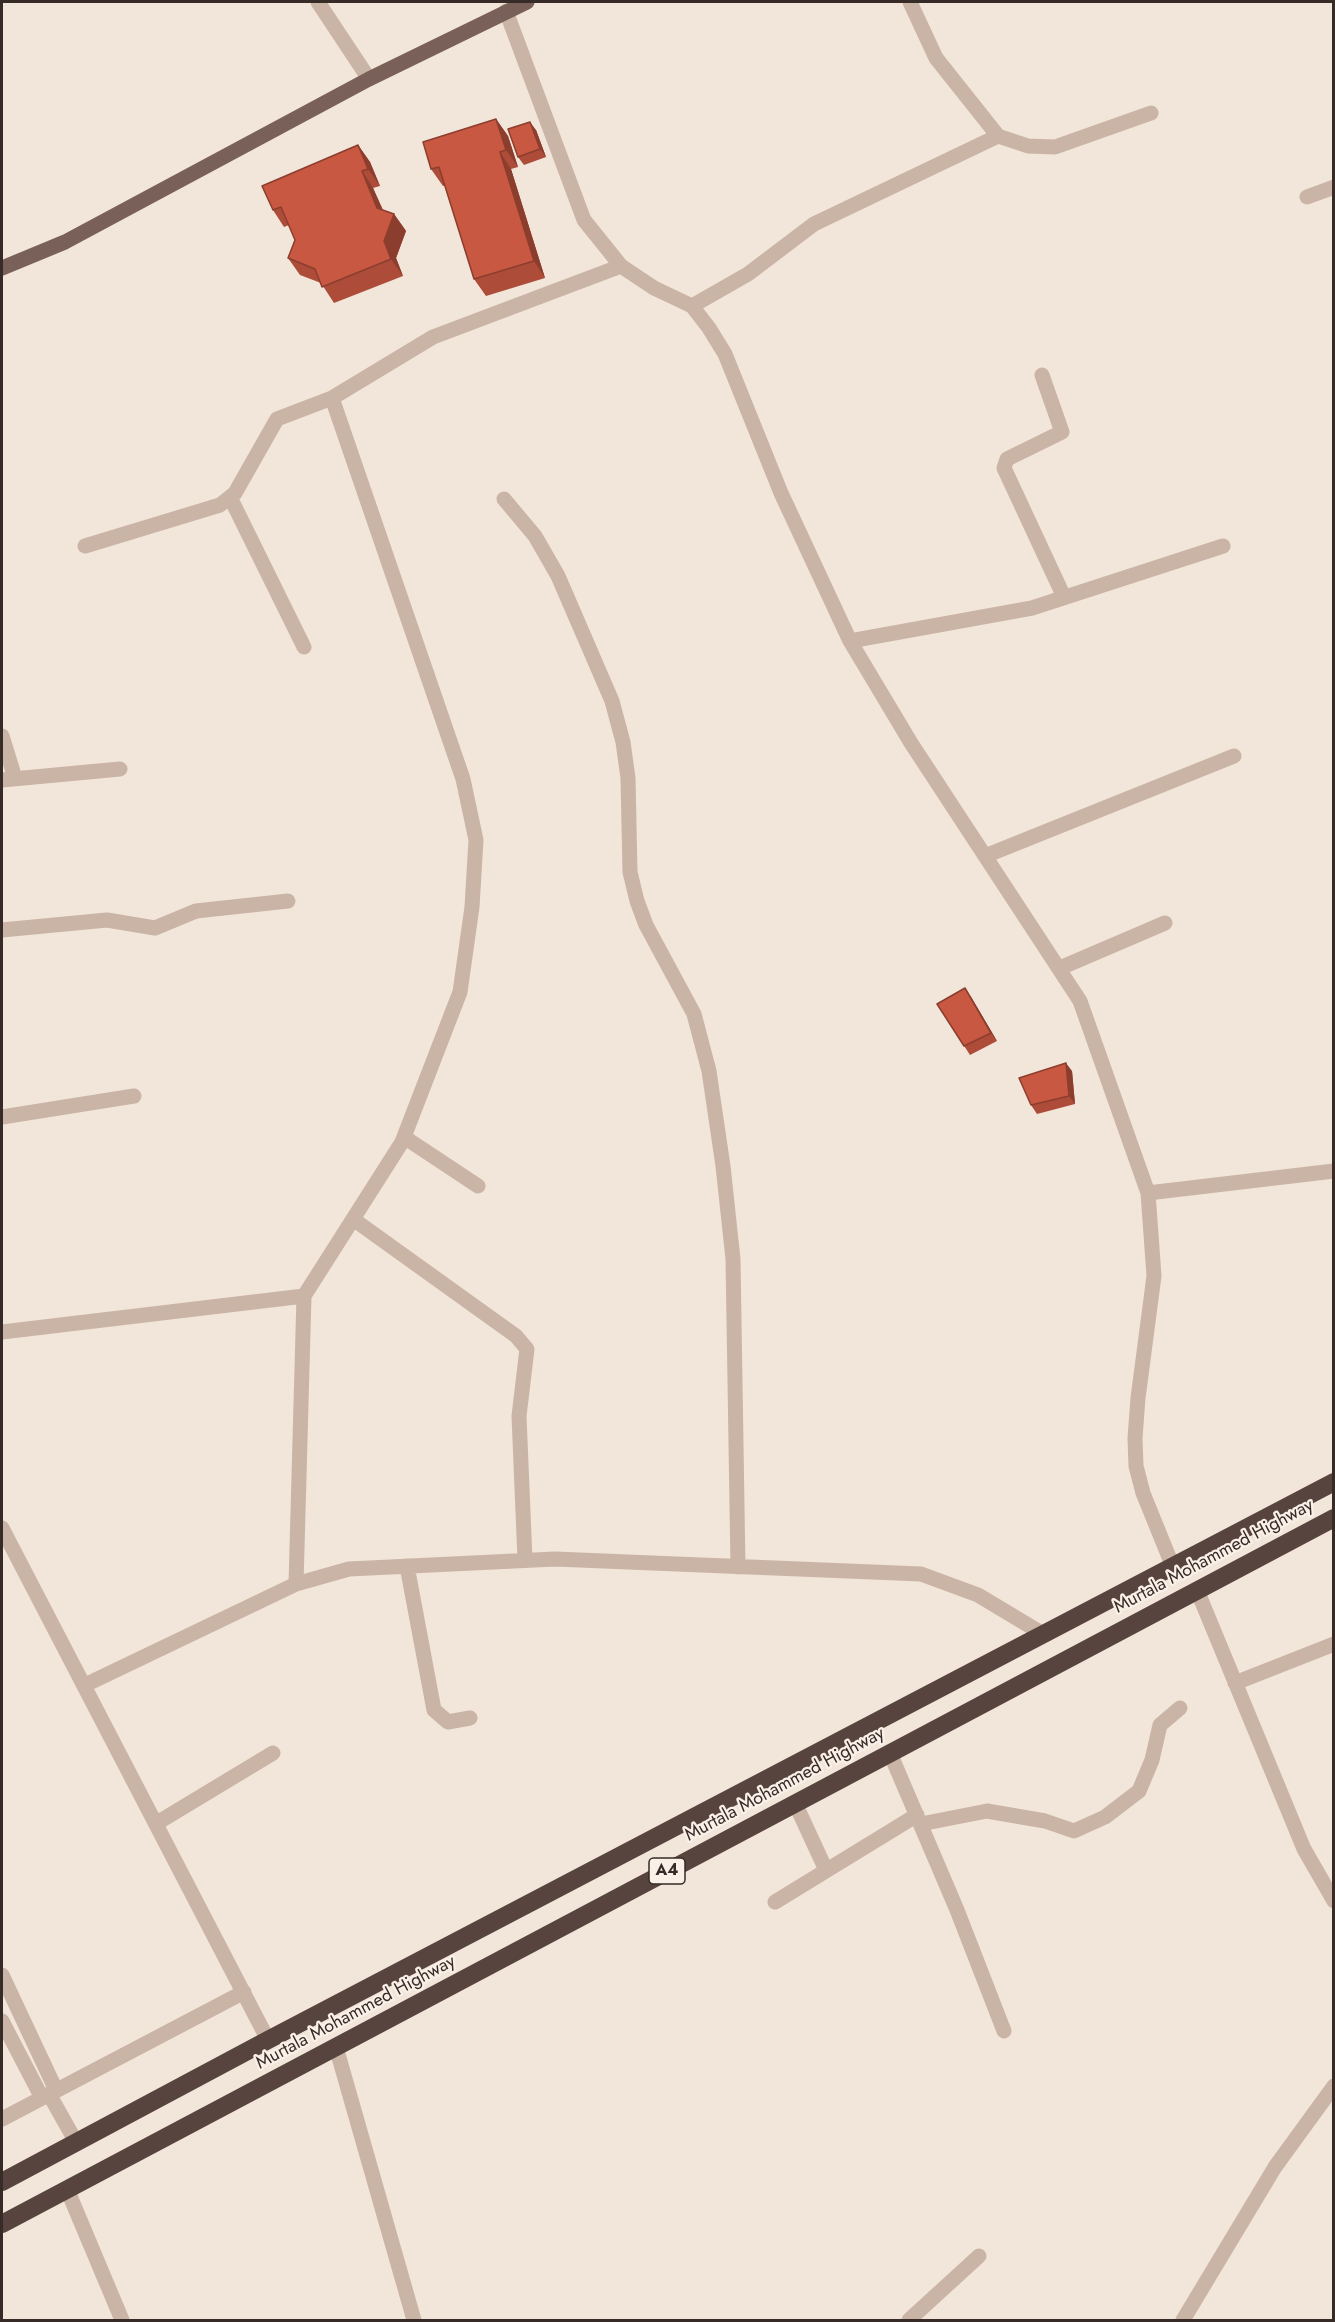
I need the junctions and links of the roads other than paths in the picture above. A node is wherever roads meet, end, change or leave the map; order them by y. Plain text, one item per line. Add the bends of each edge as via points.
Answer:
1 (318, 2) edge
2 (527, 2) edge
3 (910, 2) edge
4 (506, 11) junction
5 (369, 79) junction
6 (1151, 113) dead end
7 (998, 136) junction
8 (1334, 188) edge
9 (1307, 197) dead end
10 (621, 266) junction
11 (2, 268) edge
12 (692, 306) junction
13 (1042, 375) dead end
14 (332, 398) junction
15 (230, 497) junction
16 (504, 499) dead end
17 (85, 546) dead end
18 (1223, 546) dead end
19 (1064, 597) junction
20 (850, 641) junction
21 (304, 646) dead end
22 (2, 736) edge
23 (1234, 756) dead end
24 (120, 769) dead end
25 (8, 779) edge
26 (985, 856) junction
27 (288, 901) dead end
28 (1165, 923) dead end
29 (2, 930) edge
30 (1060, 968) junction
31 (134, 1096) dead end
32 (2, 1117) edge
33 (404, 1137) junction
34 (1334, 1171) edge
35 (478, 1186) dead end
36 (1148, 1193) junction
37 (353, 1219) junction
38 (304, 1296) junction
39 (2, 1332) edge
40 (1334, 1482) edge
41 (1334, 1518) edge
42 (2, 1528) edge
43 (525, 1560) junction
44 (407, 1566) junction
45 (1173, 1566) junction
46 (738, 1567) junction
47 (296, 1584) junction
48 (1197, 1590) junction
49 (1043, 1634) junction
50 (1334, 1644) edge
51 (1235, 1683) junction
52 (85, 1685) junction
53 (1180, 1708) dead end
54 (470, 1718) dead end
55 (273, 1753) dead end
56 (890, 1753) junction
57 (795, 1803) junction
58 (919, 1820) junction
59 (157, 1823) junction
60 (826, 1870) junction
61 (1334, 1901) edge
62 (775, 1902) dead end
63 (2, 1975) edge
64 (244, 1992) junction
65 (2, 2021) edge
66 (1004, 2031) dead end
67 (268, 2040) junction
68 (336, 2047) junction
69 (40, 2055) junction
70 (23, 2063) junction
71 (1334, 2086) edge
72 (49, 2094) junction
73 (2, 2119) edge
74 (76, 2142) junction
75 (2, 2182) edge
76 (67, 2189) junction
77 (2, 2224) edge
78 (979, 2256) dead end
79 (1190, 2317) edge
80 (122, 2320) edge
81 (414, 2320) edge
82 (909, 2320) edge

1 - 5 street
2 - 4 main road
3 - 7 street via 936,58
4 - 5 main road
4 - 10 street via 584,220
5 - 11 main road via 65,242
6 - 7 street via 1055,147 1028,146
7 - 12 street via 814,224 748,274
8 - 9 street
10 - 12 street
10 - 14 street via 433,337
12 - 20 street via 725,354 781,493
13 - 19 street via 1062,432 1007,459 1004,468
14 - 15 street via 277,419
14 - 33 street via 463,779 476,840 472,908 460,992
15 - 17 street via 220,505
15 - 21 street
16 - 46 street via 535,536 558,576 612,701 628,778 630,872 637,901 694,1014 709,1071 732,1259
18 - 19 street
19 - 20 street via 1032,608
20 - 26 street
22 - 25 street
23 - 26 street
24 - 25 street
26 - 30 street
27 - 29 street via 196,911 155,928 107,920
28 - 30 street
30 - 36 street via 1080,1001 1097,1043
31 - 32 street
33 - 35 street
33 - 37 street
34 - 36 street
36 - 45 street via 1154,1276 1138,1398 1136,1466
37 - 38 street
37 - 43 street via 516,1336 527,1349 519,1416
38 - 39 street
38 - 47 street
40 - 45 highway, Murtala Mohammed Highway / A4
41 - 48 highway, Murtala Mohammed Highway / A4
42 - 52 street
43 - 44 street
43 - 46 street
44 - 47 street via 349,1569
44 - 54 street via 434,1710 448,1722
45 - 49 highway, Murtala Mohammed Highway / A4
46 - 49 street via 921,1574 978,1594
47 - 52 street
48 - 51 street
48 - 56 highway, Murtala Mohammed Highway / A4
49 - 67 highway, Murtala Mohammed Highway / A4
50 - 51 street
51 - 61 street via 1304,1850
52 - 59 street
53 - 58 street via 1160,1725 1139,1791 1104,1817 1074,1830 987,1811
55 - 59 street
56 - 57 highway, Murtala Mohammed Highway / A4
56 - 58 street
57 - 60 street
57 - 68 highway, Murtala Mohammed Highway / A4
58 - 60 street
58 - 66 street
59 - 64 street
60 - 62 street
63 - 69 street
64 - 67 street
64 - 72 street
65 - 70 street
67 - 74 highway, Murtala Mohammed Highway / A4
68 - 76 highway, Murtala Mohammed Highway / A4
68 - 81 street
69 - 70 street
69 - 72 street
70 - 72 street
71 - 79 street via 1275,2167
72 - 73 street
72 - 74 street
74 - 75 highway, Murtala Mohammed Highway / A4
76 - 77 highway, Murtala Mohammed Highway / A4
76 - 80 street
78 - 82 street

